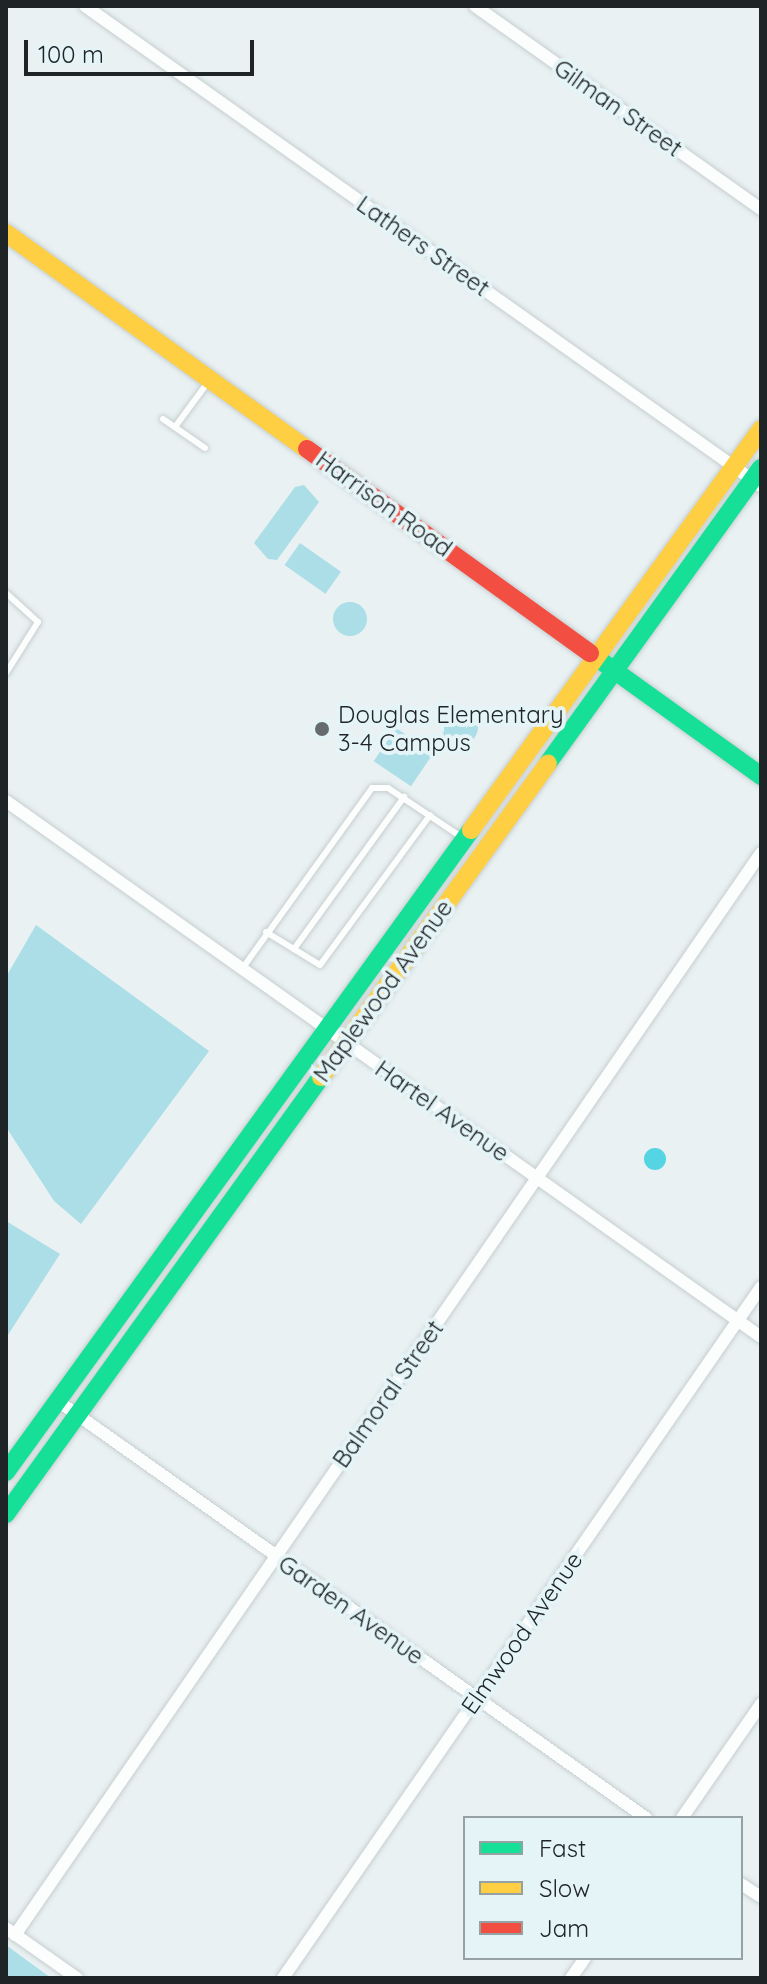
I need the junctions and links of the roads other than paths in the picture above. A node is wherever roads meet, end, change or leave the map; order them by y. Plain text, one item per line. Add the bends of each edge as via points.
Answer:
1 (85, 6) edge
2 (475, 6) edge
3 (761, 209) edge
4 (6, 233) edge
5 (210, 379) junction
6 (163, 419) dead end
7 (175, 427) junction
8 (761, 429) edge
9 (205, 448) dead end
10 (734, 467) junction
11 (758, 478) edge
12 (6, 593) edge
13 (599, 657) junction
14 (615, 668) junction
15 (6, 673) edge
16 (761, 776) edge
17 (404, 797) junction
18 (6, 801) edge
19 (430, 815) junction
20 (466, 840) junction
21 (761, 853) edge
22 (266, 932) junction
23 (294, 949) junction
24 (242, 969) junction
25 (326, 1029) junction
26 (347, 1043) junction
27 (240, 1149) junction
28 (259, 1162) junction
29 (537, 1178) junction
30 (155, 1264) junction
31 (175, 1280) junction
32 (761, 1287) edge
33 (738, 1321) junction
34 (761, 1337) edge
35 (58, 1401) junction
36 (77, 1414) junction
37 (6, 1472) edge
38 (9, 1502) edge
39 (276, 1556) junction
40 (476, 1699) junction
41 (761, 1704) edge
42 (643, 1816) edge
43 (683, 1816) edge
44 (743, 1885) edge
45 (761, 1897) edge
46 (10, 1932) edge
47 (584, 1960) edge
48 (77, 1978) edge
49 (283, 1978) edge
50 (571, 1978) edge

1 - 10 street, Lathers Street
2 - 3 street, Gilman Street
4 - 5 street, Harrison Road
5 - 7 lane
5 - 13 street, Harrison Road
6 - 7 lane
7 - 9 lane
8 - 10 street, Maplewood Avenue
10 - 11 street, Lathers Street
10 - 13 street, Maplewood Avenue
11 - 14 street, Maplewood Avenue
12 - 15 lane via 38,622
13 - 14 street, Harrison Road
13 - 20 street, Maplewood Avenue
14 - 16 street, Harrison Road
14 - 26 street, Maplewood Avenue
17 - 19 lane
17 - 22 lane via 372,788
17 - 23 lane
18 - 24 street, Hartel Avenue
19 - 20 lane
19 - 23 lane via 320,965
20 - 25 street, Maplewood Avenue
21 - 29 street, Balmoral Street
22 - 23 lane
22 - 24 lane
24 - 25 street, Hartel Avenue
25 - 26 street, Hartel Avenue
25 - 27 street, Maplewood Avenue
26 - 28 street, Maplewood Avenue
26 - 29 street, Hartel Avenue
27 - 28 street
27 - 30 street, Maplewood Avenue
28 - 31 street, Maplewood Avenue
29 - 33 street, Hartel Avenue
29 - 39 street, Balmoral Street
30 - 31 street
30 - 35 street, Maplewood Avenue
31 - 36 street, Maplewood Avenue
32 - 33 street, Elmwood Avenue
33 - 34 street, Hartel Avenue
33 - 40 street, Elmwood Avenue
35 - 36 street, Garden Avenue
35 - 37 street, Maplewood Avenue
36 - 38 street, Maplewood Avenue
36 - 39 street, Garden Avenue
39 - 40 street, Garden Avenue
39 - 46 street, Balmoral Street
40 - 42 street, Garden Avenue
40 - 49 street, Elmwood Avenue
41 - 43 street
44 - 45 street
46 - 48 street
47 - 50 street

